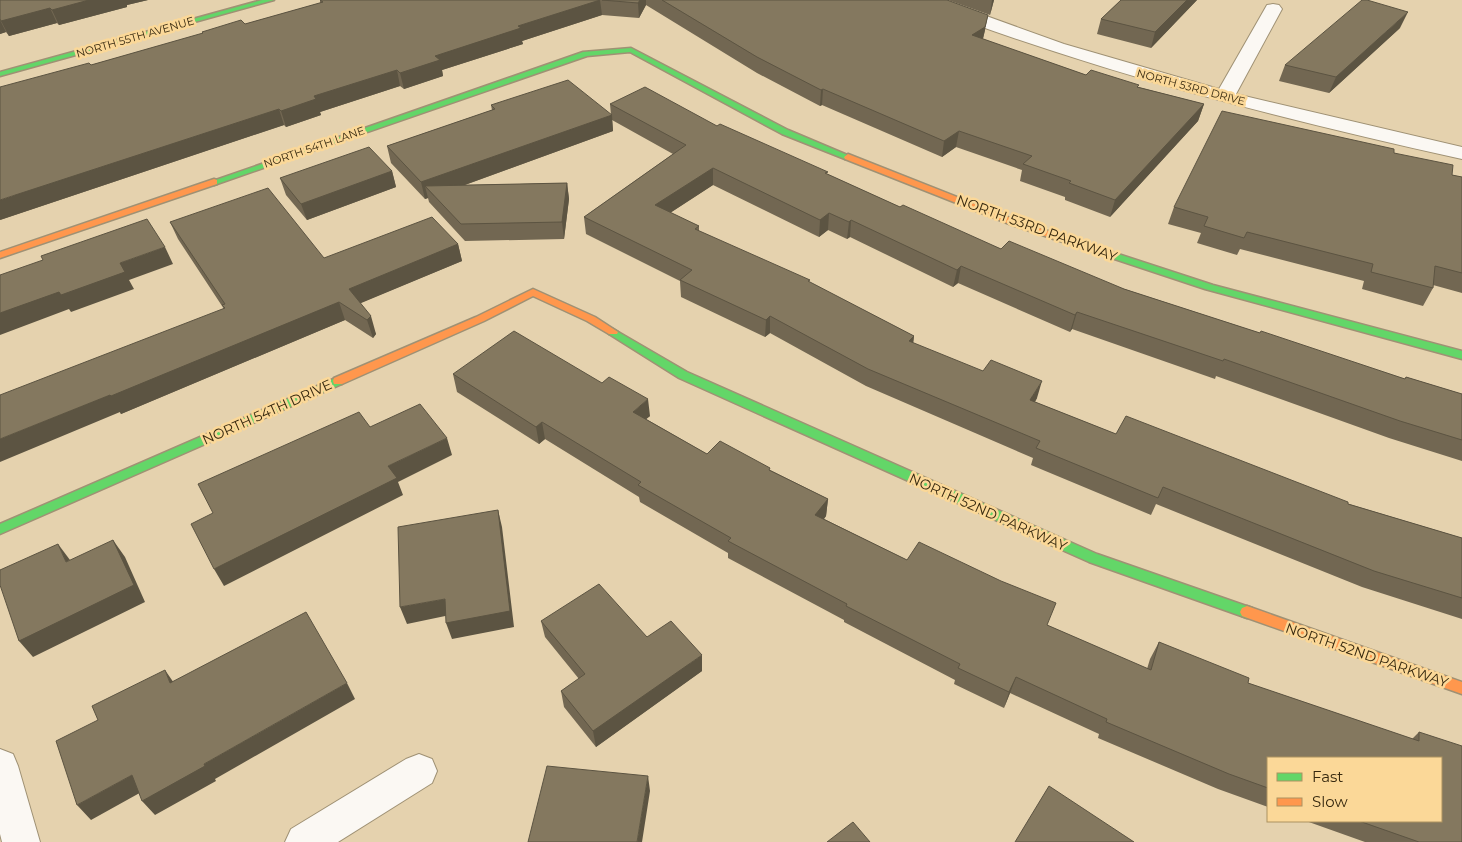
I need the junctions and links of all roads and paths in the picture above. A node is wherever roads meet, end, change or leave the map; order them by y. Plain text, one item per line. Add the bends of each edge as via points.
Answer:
1 (270, 0) edge
2 (926, 0) edge
3 (1274, 9) dead end
4 (631, 50) joint
5 (0, 74) edge
6 (1224, 97) junction
7 (1462, 153) edge
8 (0, 255) edge
9 (533, 292) joint
10 (1462, 355) edge
11 (0, 529) edge
12 (1462, 688) edge
13 (0, 766) edge
14 (419, 771) dead end
15 (21, 842) edge
16 (304, 842) edge

1 - 5 street, NORTH 55TH AVENUE
2 - 6 street, NORTH 53RD DRIVE via 998,29
3 - 6 street
4 - 8 street, NORTH 54TH LANE via 586,54
4 - 10 street, NORTH 53RD PARKWAY via 785,132 1015,223 1209,287
6 - 7 street, NORTH 53RD DRIVE
9 - 11 street, NORTH 54TH DRIVE via 480,319
9 - 12 street, NORTH 52ND PARKWAY via 591,319 683,375 1093,558
13 - 15 street
14 - 16 street

